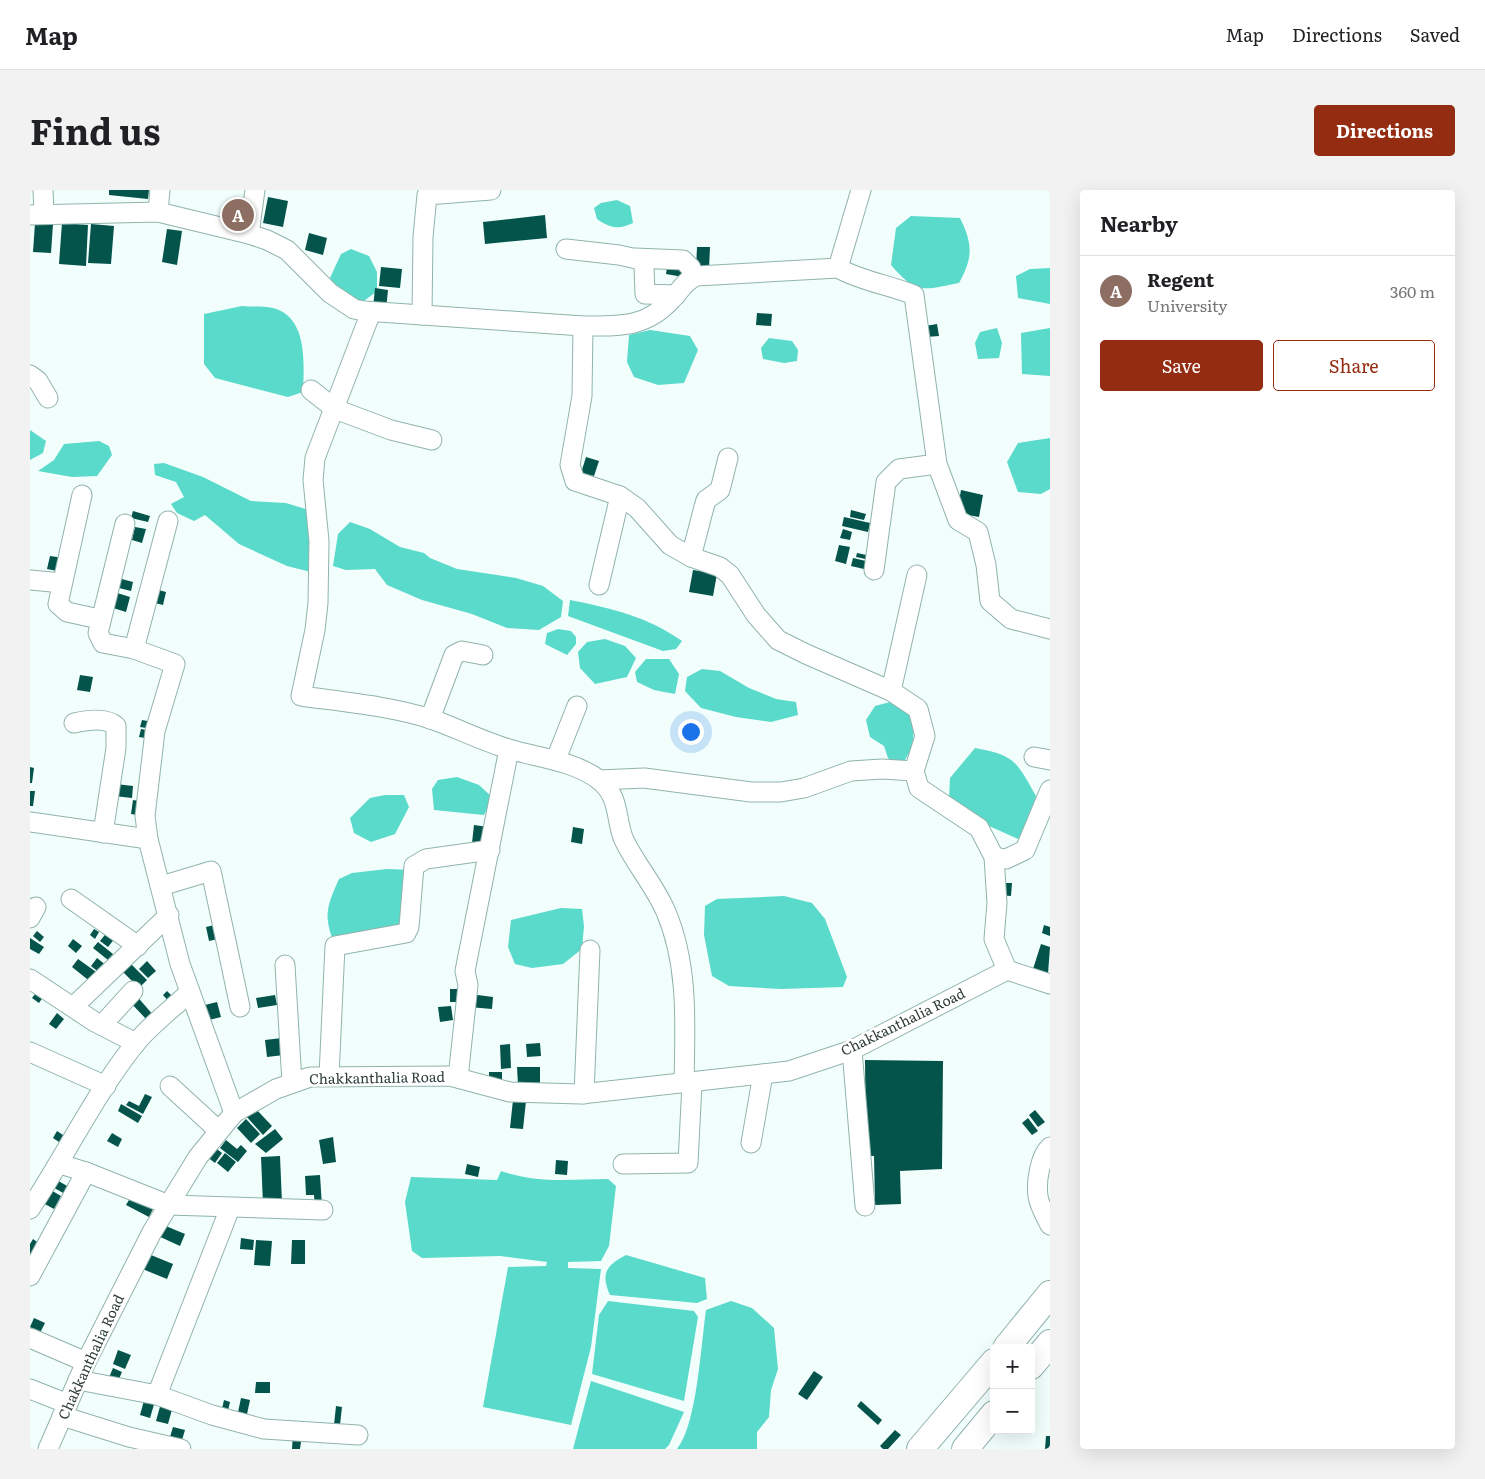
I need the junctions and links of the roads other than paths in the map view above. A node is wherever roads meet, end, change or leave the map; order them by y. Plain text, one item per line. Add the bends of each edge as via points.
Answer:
1 (43, 190) edge
2 (160, 190) edge
3 (255, 190) edge
4 (491, 190) edge
5 (861, 190) edge
6 (423, 193) edge
7 (158, 212) junction
8 (37, 215) edge
9 (249, 234) junction
10 (566, 249) dead end
11 (635, 258) junction
12 (838, 268) junction
13 (692, 277) junction
14 (676, 295) junction
15 (371, 312) junction
16 (422, 314) junction
17 (583, 326) junction
18 (30, 375) edge
19 (311, 390) dead end
20 (48, 398) dead end
21 (336, 409) junction
22 (432, 440) dead end
23 (728, 458) dead end
24 (937, 464) junction
25 (82, 495) dead end
26 (620, 496) junction
27 (168, 521) dead end
28 (125, 524) dead end
29 (691, 558) junction
30 (874, 570) dead end
31 (916, 575) dead end
32 (30, 580) edge
33 (62, 583) junction
34 (599, 585) dead end
35 (99, 619) junction
36 (1050, 628) edge
37 (134, 649) junction
38 (483, 655) dead end
39 (891, 691) junction
40 (577, 706) dead end
41 (430, 719) junction
42 (74, 723) dead end
43 (509, 749) junction
44 (556, 759) junction
45 (914, 772) junction
46 (599, 780) junction
47 (1050, 790) edge
48 (30, 822) edge
49 (103, 833) junction
50 (148, 839) junction
51 (490, 850) junction
52 (994, 857) junction
53 (161, 886) junction
54 (72, 899) dead end
55 (169, 915) junction
56 (138, 946) junction
57 (590, 950) dead end
58 (285, 965) dead end
59 (1007, 970) junction
60 (30, 979) edge
61 (1050, 984) edge
62 (132, 991) dead end
63 (190, 992) junction
64 (74, 1007) junction
65 (240, 1007) dead end
66 (102, 1026) junction
67 (136, 1043) junction
68 (852, 1050) junction
69 (30, 1052) edge
70 (763, 1074) junction
71 (329, 1076) junction
72 (458, 1078) junction
73 (292, 1083) junction
74 (688, 1083) junction
75 (106, 1086) junction
76 (170, 1086) dead end
77 (584, 1094) junction
78 (234, 1113) junction
79 (219, 1131) junction
80 (751, 1143) dead end
81 (1050, 1147) edge
82 (60, 1164) junction
83 (623, 1164) dead end
84 (86, 1172) junction
85 (33, 1200) edge
86 (168, 1205) junction
87 (865, 1206) dead end
88 (230, 1208) junction
89 (323, 1210) dead end
90 (1050, 1225) edge
91 (30, 1276) edge
92 (1050, 1294) edge
93 (30, 1338) edge
94 (1050, 1343) edge
95 (1009, 1344) edge
96 (1035, 1361) edge
97 (86, 1362) junction
98 (990, 1367) edge
99 (78, 1380) junction
100 (30, 1388) edge
101 (157, 1395) junction
102 (65, 1410) junction
103 (990, 1419) edge
104 (358, 1435) dead end
105 (48, 1449) edge
106 (181, 1449) edge
107 (920, 1449) edge
108 (965, 1449) edge

1 - 8 street
2 - 7 street
3 - 9 street
4 - 6 street
5 - 12 street
6 - 16 street
7 - 8 street
7 - 9 street
9 - 15 street via 287,250 342,302 354,309
10 - 11 street
11 - 13 street via 683,260
11 - 14 street via 644,266 645,294
12 - 13 street
12 - 24 street via 914,294
13 - 14 street
14 - 17 street via 654,317 640,322 622,326
15 - 16 street
15 - 21 street
16 - 17 street
17 - 26 street via 582,396 570,465 575,481
18 - 20 street via 38,381
19 - 21 street
21 - 22 street via 391,430
21 - 41 street via 315,458 318,603 301,696 400,711
23 - 29 street via 720,490 706,500
24 - 30 street via 900,469 886,482
24 - 36 street via 958,520 978,532 990,601 1011,619
25 - 33 street
26 - 29 street via 637,508 670,545
26 - 34 street
27 - 37 street
28 - 35 street
29 - 39 street via 720,567 730,575 756,615 778,640
31 - 39 street
32 - 33 street
33 - 35 street via 60,607
35 - 37 street via 98,633 103,643
37 - 50 street via 175,664 154,739 145,816
38 - 41 street via 462,651 454,655
39 - 45 street via 918,709 925,736
40 - 44 street
41 - 43 street
42 - 49 street via 90,720 116,726 116,748
43 - 44 street
43 - 51 street
44 - 46 street
45 - 46 street via 851,771 804,788 781,792 751,792 644,778
45 - 52 street via 919,788 979,828
46 - 74 street via 617,806 624,839 666,913 680,962 685,999
47 - 52 street via 1025,850 1006,859
48 - 49 street
49 - 50 street
50 - 53 street
51 - 71 street via 418,862 414,866 406,933 335,946
51 - 72 street via 465,971 468,985
52 - 59 street via 998,904 994,939
53 - 55 street
53 - 65 street via 211,871
54 - 56 street
55 - 56 street
55 - 63 street
56 - 64 street
57 - 77 street
58 - 73 street
59 - 61 street
59 - 68 street, Chakkanthalia Road
60 - 64 street
62 - 66 street
63 - 67 street
63 - 78 street
64 - 66 street
66 - 67 street
67 - 75 street
68 - 70 street, Chakkanthalia Road via 789,1071
68 - 87 street
69 - 75 street
70 - 74 street, Chakkanthalia Road
70 - 80 street
71 - 72 street, Chakkanthalia Road
71 - 73 street, Chakkanthalia Road via 310,1077
72 - 77 street, Chakkanthalia Road via 510,1092
73 - 78 street, Chakkanthalia Road
74 - 77 street, Chakkanthalia Road
74 - 83 street via 688,1163
75 - 82 street
76 - 79 street
78 - 79 street, Chakkanthalia Road
79 - 86 street, Chakkanthalia Road via 198,1157
81 - 90 street via 1045,1151 1040,1171 1038,1196
82 - 84 street
82 - 85 street
84 - 86 street
84 - 91 street
86 - 88 street
86 - 97 street, Chakkanthalia Road
88 - 89 street
88 - 101 street
92 - 95 highway
93 - 97 street
94 - 96 highway
97 - 99 street, Chakkanthalia Road
98 - 107 highway
99 - 101 street
99 - 102 street, Chakkanthalia Road
100 - 102 street
101 - 104 street via 212,1416 264,1429
102 - 105 street, Chakkanthalia Road
102 - 106 street via 129,1438
103 - 108 highway

